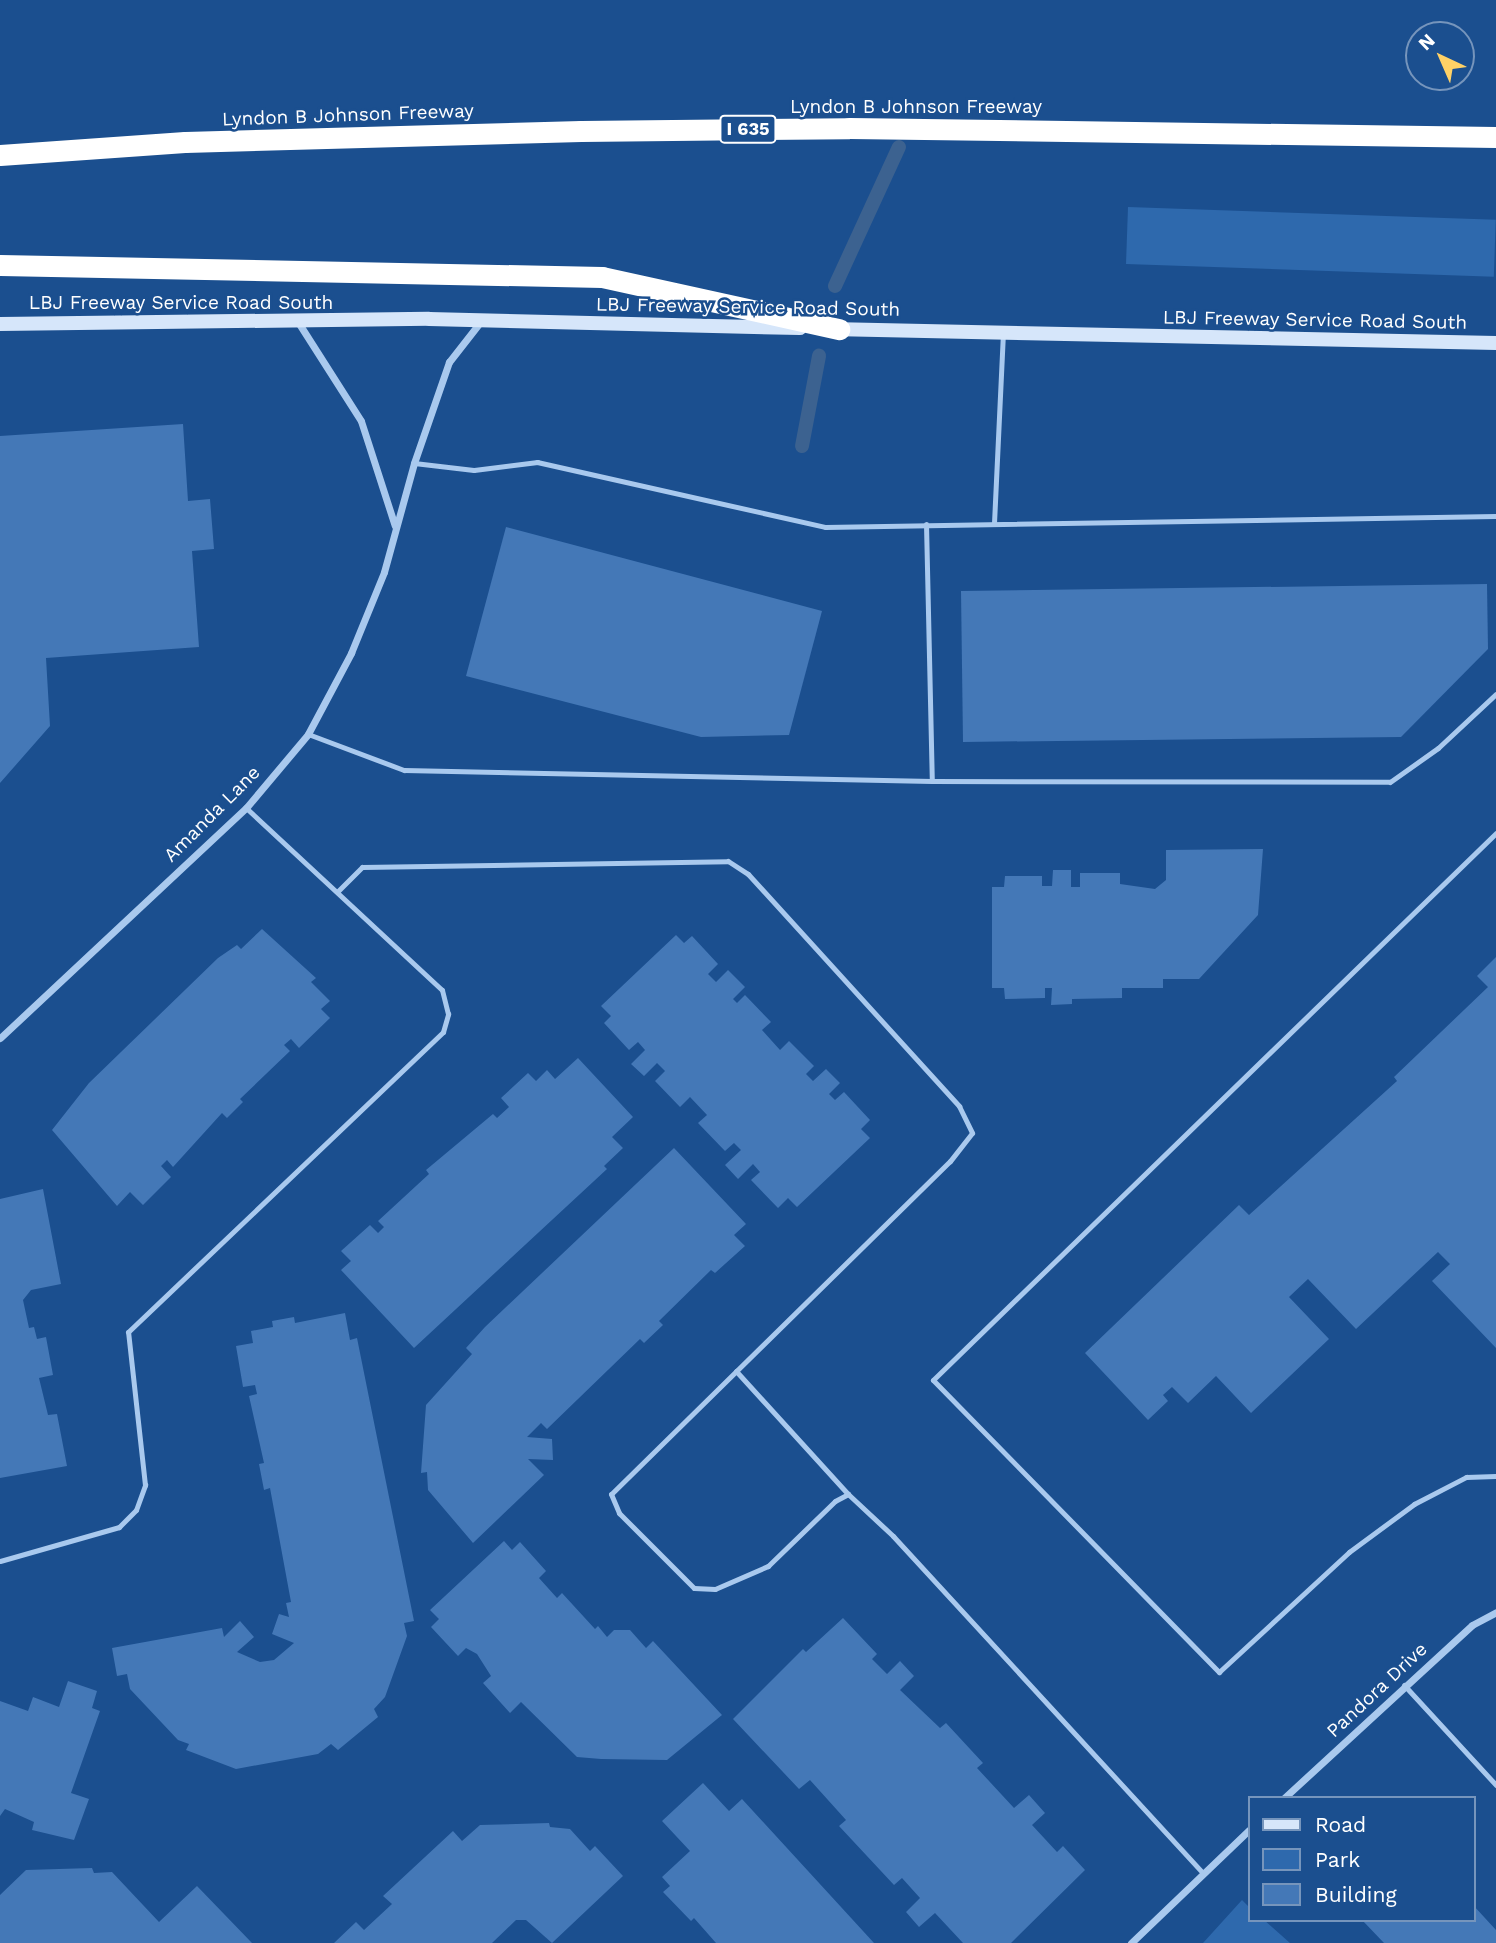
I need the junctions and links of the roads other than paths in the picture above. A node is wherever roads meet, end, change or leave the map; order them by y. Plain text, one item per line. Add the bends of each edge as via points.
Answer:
1 (1496, 137) edge
2 (0, 155) edge
3 (0, 265) edge
4 (481, 321) junction
5 (298, 322) junction
6 (0, 324) edge
7 (839, 329) junction
8 (1004, 332) junction
9 (1496, 343) edge
10 (414, 463) junction
11 (1496, 516) edge
12 (994, 523) junction
13 (926, 524) junction
14 (395, 527) junction
15 (1496, 694) edge
16 (308, 734) junction
17 (932, 781) junction
18 (246, 808) junction
19 (1496, 833) edge
20 (338, 891) junction
21 (0, 1038) edge
22 (736, 1371) junction
23 (1496, 1476) edge
24 (848, 1494) junction
25 (1, 1560) edge
26 (1496, 1612) edge
27 (1404, 1685) junction
28 (1496, 1785) edge
29 (1286, 1796) edge
30 (1248, 1831) edge
31 (1203, 1873) junction
32 (1130, 1943) edge

1 - 2 highway, Lyndon B Johnson Freeway / I 635 via 849,128 581,131 185,142
3 - 7 highway via 602,277
4 - 5 main road, LBJ Freeway Service Road South
4 - 7 main road, LBJ Freeway Service Road South
4 - 10 street, Amanda Lane via 449,362
5 - 6 main road, LBJ Freeway Service Road South
5 - 14 street via 361,421
7 - 8 main road, LBJ Freeway Service Road South
8 - 9 main road, LBJ Freeway Service Road South
8 - 12 lane
10 - 13 lane via 474,470 537,462 825,527
10 - 14 street, Amanda Lane
11 - 12 lane
12 - 13 lane
13 - 17 lane
14 - 16 street, Amanda Lane via 384,572 351,653
15 - 17 lane via 1438,748 1390,782
16 - 17 lane via 404,770
16 - 18 street, Amanda Lane
18 - 20 lane
18 - 21 street, Amanda Lane
19 - 23 lane via 933,1380 1219,1672 1349,1552 1414,1504 1466,1477
20 - 22 lane via 362,867 728,861 748,874 959,1106 972,1133 950,1161
20 - 25 lane via 442,990 449,1014 443,1032 128,1332 145,1485 136,1510 119,1527
22 - 24 lane
22 - 24 lane via 611,1494 619,1513 694,1588 715,1589 768,1566
24 - 31 lane via 893,1536
26 - 27 street, Pandora Drive via 1472,1625
27 - 28 lane
27 - 29 street, Pandora Drive
30 - 31 street
31 - 32 street

